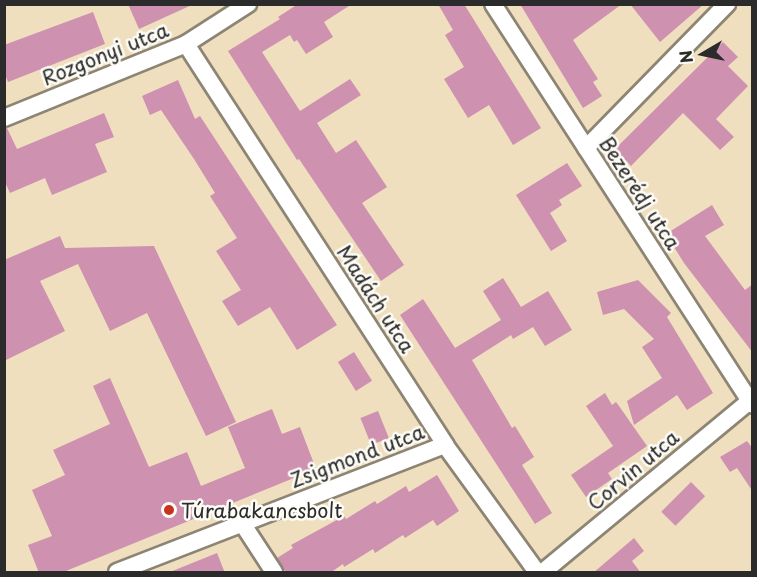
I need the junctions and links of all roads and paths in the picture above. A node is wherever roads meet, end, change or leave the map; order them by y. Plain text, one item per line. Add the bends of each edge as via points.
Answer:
1 (248, 4) edge
2 (494, 4) edge
3 (727, 4) edge
4 (186, 44) junction
5 (4, 118) edge
6 (586, 148) junction
7 (752, 402) edge
8 (445, 445) junction
9 (242, 523) junction
10 (117, 573) edge
11 (274, 573) edge
12 (537, 573) edge
13 (543, 573) edge

1 - 4 street, Rozgonyi utca
2 - 6 street, Bezerédj utca
3 - 6 street
4 - 5 street, Rozgonyi utca
4 - 8 street, Madách utca
6 - 7 street, Bezerédj utca
7 - 13 street, Corvin utca
8 - 9 street, Zsigmond utca
8 - 12 street, Madách utca
9 - 10 street, Zsigmond utca
9 - 11 street

